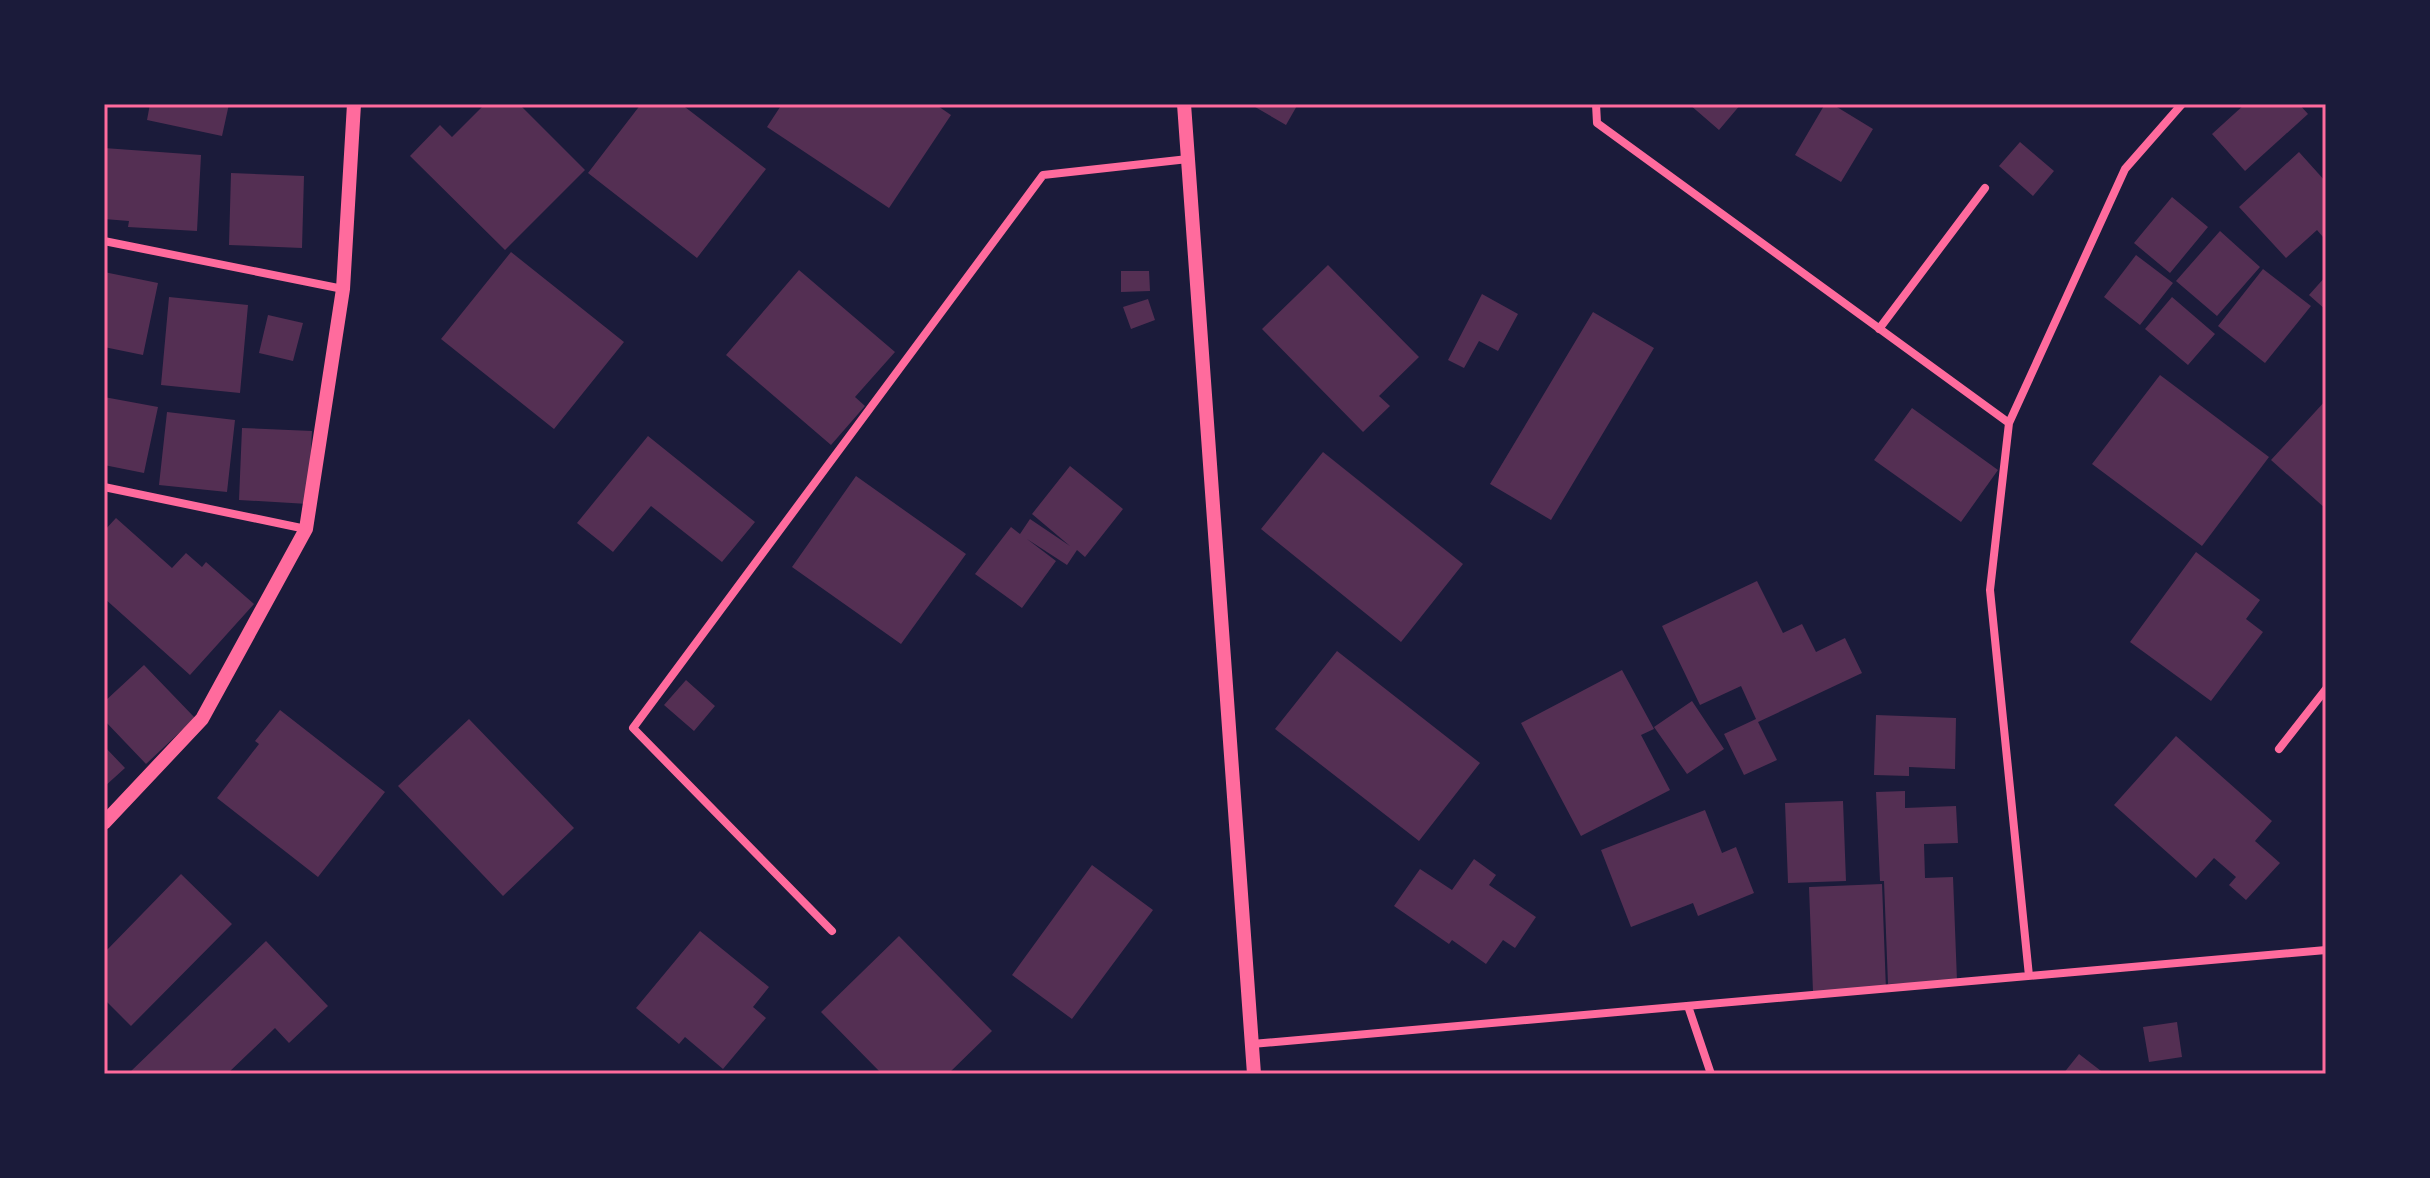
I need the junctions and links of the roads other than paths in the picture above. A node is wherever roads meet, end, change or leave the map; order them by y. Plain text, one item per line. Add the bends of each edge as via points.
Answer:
1 (354, 104) edge
2 (1184, 104) edge
3 (1596, 104) edge
4 (2182, 104) edge
5 (1188, 159) junction
6 (1985, 188) dead end
7 (104, 241) edge
8 (343, 289) junction
9 (1879, 329) junction
10 (2009, 423) junction
11 (104, 487) edge
12 (306, 529) junction
13 (2326, 689) edge
14 (2279, 749) dead end
15 (104, 823) edge
16 (832, 931) dead end
17 (2326, 950) edge
18 (2029, 976) junction
19 (1688, 1006) junction
20 (1252, 1044) junction
21 (1254, 1074) edge
22 (1711, 1074) edge

1 - 8 street
2 - 5 street
3 - 9 street via 1597,123
4 - 10 street via 2125,169
5 - 16 street via 1043,175 633,728
5 - 20 street
6 - 9 street
7 - 8 street
8 - 12 street
9 - 10 street
10 - 18 street via 1990,590
11 - 12 street
12 - 15 street via 202,719
13 - 14 street
17 - 18 street
18 - 19 street
19 - 20 street
19 - 22 street
20 - 21 street

